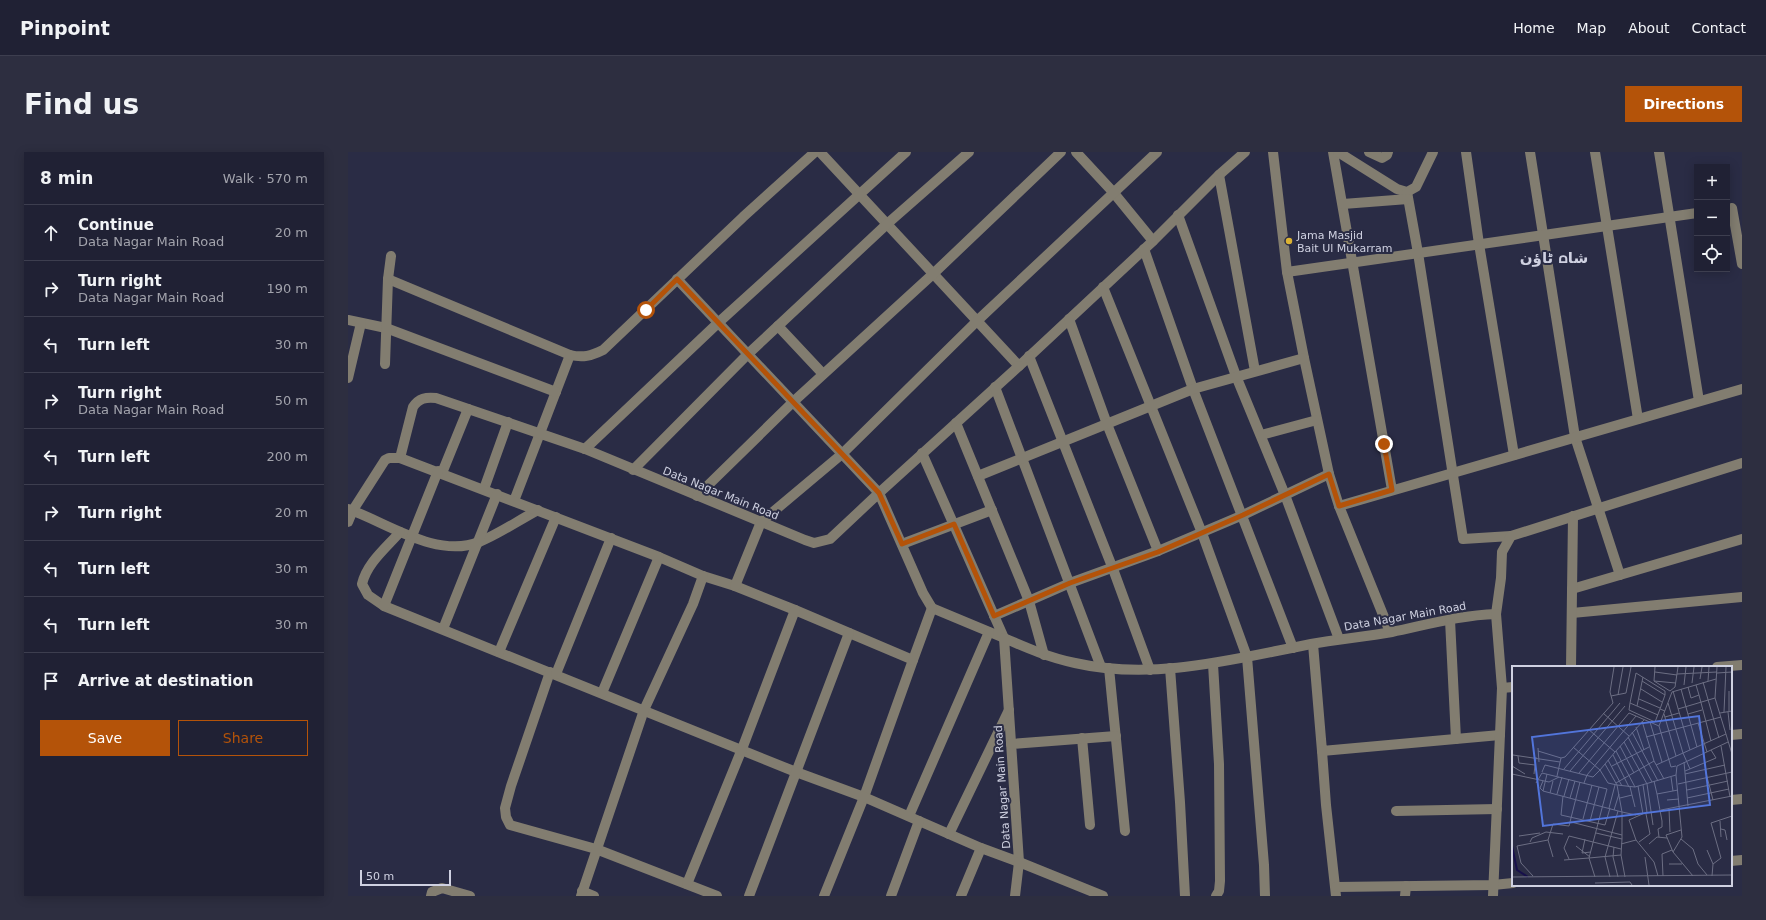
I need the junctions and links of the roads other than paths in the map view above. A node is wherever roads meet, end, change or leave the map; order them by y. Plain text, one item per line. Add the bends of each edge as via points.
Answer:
1 (815, 152) edge
2 (820, 152) edge
3 (906, 152) edge
4 (969, 152) edge
5 (1062, 152) edge
6 (1076, 152) edge
7 (1157, 152) edge
8 (1246, 152) edge
9 (1273, 152) edge
10 (1333, 152) edge
11 (1338, 152) edge
12 (1369, 152) edge
13 (1388, 152) edge
14 (1433, 152) edge
15 (1466, 152) edge
16 (1530, 152) edge
17 (1595, 152) edge
18 (1659, 152) edge
19 (1219, 175) junction
20 (1113, 192) junction
21 (859, 194) junction
22 (1407, 195) junction
23 (1343, 204) junction
24 (1734, 208) edge
25 (1694, 213) edge
26 (1178, 215) junction
27 (1669, 217) junction
28 (887, 224) junction
29 (1606, 226) junction
30 (1544, 235) junction
31 (1153, 241) junction
32 (1479, 244) junction
33 (1144, 249) junction
34 (1418, 253) junction
35 (391, 256) dead end
36 (1353, 262) junction
37 (1742, 264) edge
38 (1287, 272) junction
39 (933, 274) junction
40 (388, 279) junction
41 (677, 279) junction
42 (1103, 287) junction
43 (1068, 319) junction
44 (348, 320) edge
45 (977, 321) junction
46 (361, 323) junction
47 (718, 323) junction
48 (778, 326) junction
49 (386, 328) junction
50 (748, 354) junction
51 (570, 355) junction
52 (1029, 356) junction
53 (1304, 358) junction
54 (385, 364) dead end
55 (1019, 366) junction
56 (1255, 371) junction
57 (823, 374) junction
58 (1236, 376) junction
59 (348, 378) edge
60 (995, 387) junction
61 (1193, 389) junction
62 (1742, 389) edge
63 (556, 392) junction
64 (1698, 401) junction
65 (793, 402) junction
66 (1150, 406) junction
67 (468, 409) junction
68 (1638, 419) junction
69 (1317, 420) junction
70 (508, 422) junction
71 (956, 423) junction
72 (1107, 424) junction
73 (540, 433) junction
74 (1261, 435) junction
75 (1575, 437) junction
76 (1063, 442) junction
77 (585, 449) junction
78 (922, 453) junction
79 (842, 454) junction
80 (1514, 455) junction
81 (1022, 457) junction
82 (400, 458) junction
83 (1742, 463) edge
84 (633, 470) junction
85 (440, 472) junction
86 (1453, 472) junction
87 (1329, 474) junction
88 (978, 476) junction
89 (484, 489) junction
90 (1392, 490) junction
91 (879, 493) junction
92 (498, 494) junction
93 (1285, 495) junction
94 (697, 496) junction
95 (514, 501) junction
96 (1339, 506) junction
97 (1599, 508) junction
98 (350, 509) edge
99 (538, 510) junction
100 (992, 510) junction
101 (1243, 515) junction
102 (1573, 516) junction
103 (556, 517) junction
104 (348, 522) edge
105 (761, 522) junction
106 (954, 524) junction
107 (400, 532) junction
108 (1202, 533) junction
109 (1512, 536) junction
110 (411, 537) junction
111 (611, 538) junction
112 (1742, 540) edge
113 (478, 543) junction
114 (902, 544) junction
115 (1158, 552) junction
116 (659, 557) junction
117 (1113, 569) junction
118 (1620, 574) junction
119 (703, 576) junction
120 (1070, 583) junction
121 (735, 586) junction
122 (1572, 588) junction
123 (1742, 597) edge
124 (1030, 601) junction
125 (384, 606) junction
126 (932, 608) junction
127 (796, 610) junction
128 (1572, 613) junction
129 (1496, 614) junction
130 (994, 616) junction
131 (1450, 620) junction
132 (443, 630) junction
133 (989, 632) junction
134 (1390, 632) junction
135 (849, 633) junction
136 (1004, 638) junction
137 (1340, 640) junction
138 (1313, 644) junction
139 (1293, 648) junction
140 (499, 652) junction
141 (1044, 655) junction
142 (1247, 657) junction
143 (913, 660) junction
144 (1213, 664) junction
145 (1742, 665) edge
146 (1571, 666) edge
147 (1730, 666) edge
148 (1105, 667) junction
149 (1170, 668) junction
150 (1150, 670) junction
151 (553, 673) junction
152 (1512, 687) edge
153 (1502, 688) junction
154 (602, 693) junction
155 (644, 710) junction
156 (1009, 710) junction
157 (1742, 734) edge
158 (1500, 735) junction
159 (1732, 735) edge
160 (1116, 736) junction
161 (1082, 738) junction
162 (1456, 739) junction
163 (1011, 744) junction
164 (742, 749) junction
165 (1322, 751) junction
166 (796, 772) junction
167 (864, 796) junction
168 (1742, 799) edge
169 (1732, 800) edge
170 (1497, 809) junction
171 (1396, 810) dead end
172 (909, 816) junction
173 (920, 821) junction
174 (1090, 824) dead end
175 (1125, 831) dead end
176 (948, 834) junction
177 (981, 848) junction
178 (596, 849) junction
179 (1742, 860) edge
180 (1732, 861) edge
181 (1020, 862) junction
182 (1512, 883) edge
183 (687, 884) junction
184 (1493, 884) junction
185 (1406, 891) edge
186 (1336, 892) edge
187 (582, 894) edge
188 (431, 896) edge
189 (470, 896) edge
190 (594, 896) edge
191 (717, 896) edge
192 (749, 896) edge
193 (824, 896) edge
194 (891, 896) edge
195 (961, 896) edge
196 (1015, 896) edge
197 (1104, 896) edge
198 (1185, 896) edge
199 (1216, 896) edge
200 (1265, 896) edge
201 (1493, 896) edge

1 - 41 street
2 - 21 street
3 - 21 street
4 - 28 street
5 - 39 street
6 - 20 street
7 - 20 street
8 - 19 street, Data Nagar Main Road
9 - 38 street
10 - 23 street
11 - 22 street
12 - 13 street via 1382,158
14 - 22 street via 1416,187
15 - 32 street
16 - 30 street
17 - 29 street
18 - 27 street
19 - 26 street, Data Nagar Main Road
19 - 56 street
20 - 31 street
20 - 45 street
21 - 28 street
21 - 47 street
22 - 23 street
22 - 34 street
23 - 36 street
24 - 37 street
25 - 27 street
26 - 31 street, Data Nagar Main Road
26 - 58 street
27 - 29 street
27 - 64 street
28 - 39 street
28 - 48 street
29 - 30 street
29 - 68 street
30 - 32 street
30 - 75 street
31 - 33 street, Data Nagar Main Road
32 - 34 street
32 - 80 street
33 - 42 street, Data Nagar Main Road
33 - 61 street
34 - 36 street
34 - 86 street
35 - 40 street
36 - 38 street
36 - 90 street
38 - 53 street
39 - 45 street
39 - 57 street
40 - 49 street
40 - 51 street
41 - 47 street
41 - 51 street via 603,350 591,356
42 - 43 street, Data Nagar Main Road
42 - 66 street
43 - 52 street, Data Nagar Main Road
43 - 72 street
44 - 46 street
45 - 55 street
45 - 79 street
46 - 49 street
46 - 59 street
47 - 50 street
47 - 77 street
48 - 50 street
48 - 57 street
49 - 54 street
49 - 63 street
50 - 65 street
50 - 84 street
51 - 63 street
52 - 55 street, Data Nagar Main Road
52 - 76 street
53 - 56 street
53 - 69 street
55 - 60 street, Data Nagar Main Road
56 - 58 street
57 - 65 street
58 - 61 street
58 - 74 street
60 - 71 street, Data Nagar Main Road
60 - 81 street
61 - 66 street
61 - 101 street
62 - 64 street
63 - 73 street
64 - 68 street
65 - 79 street
65 - 94 street
66 - 72 street
66 - 108 street
67 - 70 street, Data Nagar Main Road
67 - 82 street, Data Nagar Main Road via 432,398 422,398 416,402
67 - 85 street
68 - 75 street
69 - 74 street
69 - 87 street
70 - 73 street, Data Nagar Main Road
70 - 89 street
71 - 78 street, Data Nagar Main Road
71 - 88 street
72 - 76 street
72 - 115 street
73 - 77 street, Data Nagar Main Road
73 - 95 street
74 - 93 street
75 - 80 street
75 - 97 street
76 - 81 street
76 - 117 street
77 - 84 street, Data Nagar Main Road
78 - 91 street, Data Nagar Main Road
78 - 106 street, Data Nagar Main Road
79 - 91 street
79 - 105 street
80 - 86 street
81 - 88 street
81 - 120 street
82 - 85 street
82 - 98 street via 385,460
83 - 97 street
84 - 94 street, Data Nagar Main Road
85 - 89 street
85 - 110 street
86 - 90 street
86 - 109 street via 1463,539
87 - 93 street
87 - 96 street
88 - 100 street
89 - 92 street
90 - 96 street
91 - 105 street, Data Nagar Main Road via 830,539 823,542 804,540
91 - 114 street
92 - 95 street
92 - 113 street
93 - 101 street
93 - 137 street
94 - 105 street, Data Nagar Main Road
95 - 99 street
96 - 134 street
97 - 102 street
97 - 118 street
98 - 104 street
98 - 107 street
99 - 103 street
99 - 113 street
100 - 106 street
100 - 124 street
101 - 108 street
101 - 139 street
102 - 109 street
102 - 122 street
103 - 111 street
103 - 140 street
105 - 121 street
106 - 114 street
106 - 130 street, Data Nagar Main Road
107 - 110 street
107 - 125 street, Data Nagar Main Road via 369,567 362,584 368,595
108 - 115 street
108 - 142 street
109 - 129 street via 1502,552
110 - 113 street via 448,546
110 - 125 street
111 - 116 street
111 - 151 street
112 - 118 street
113 - 132 street
114 - 126 street
115 - 117 street
116 - 119 street
116 - 154 street
117 - 120 street
117 - 150 street
118 - 122 street
119 - 121 street
119 - 155 street via 693,604
120 - 124 street
120 - 148 street
121 - 127 street
122 - 128 street
123 - 128 street
124 - 130 street
124 - 141 street
125 - 132 street, Data Nagar Main Road
126 - 133 street, Data Nagar Main Road
126 - 143 street
127 - 135 street
127 - 164 street
128 - 146 street
129 - 131 street, Data Nagar Main Road via 1479,614
129 - 153 street
130 - 136 street, Data Nagar Main Road
131 - 134 street, Data Nagar Main Road
131 - 162 street
132 - 140 street, Data Nagar Main Road
133 - 136 street, Data Nagar Main Road
133 - 172 street
134 - 137 street, Data Nagar Main Road
135 - 143 street
135 - 166 street
136 - 141 street, Data Nagar Main Road
136 - 156 street, Data Nagar Main Road
137 - 138 street, Data Nagar Main Road
138 - 139 street, Data Nagar Main Road
138 - 165 street
139 - 142 street, Data Nagar Main Road
140 - 151 street, Data Nagar Main Road
141 - 148 street, Data Nagar Main Road
142 - 144 street, Data Nagar Main Road
142 - 200 street
143 - 167 street
144 - 149 street, Data Nagar Main Road
144 - 199 street via 1220,796 1220,881
145 - 147 street
148 - 150 street, Data Nagar Main Road
148 - 160 street
149 - 150 street, Data Nagar Main Road
149 - 198 street
151 - 154 street, Data Nagar Main Road
151 - 178 street via 511,786 505,808 506,817 510,825
152 - 153 street
153 - 158 street
154 - 155 street, Data Nagar Main Road
155 - 164 street, Data Nagar Main Road
155 - 178 street
156 - 163 street, Data Nagar Main Road
156 - 176 street
157 - 159 street
158 - 162 street
158 - 170 street
160 - 161 street
160 - 175 street
161 - 163 street
161 - 174 street
162 - 165 street
163 - 181 street, Data Nagar Main Road
164 - 166 street, Data Nagar Main Road
164 - 183 street
165 - 186 street
166 - 167 street, Data Nagar Main Road
166 - 192 street
167 - 172 street, Data Nagar Main Road
167 - 193 street
168 - 169 street
170 - 171 street
170 - 184 street
172 - 173 street, Data Nagar Main Road
173 - 176 street, Data Nagar Main Road
173 - 194 street
176 - 177 street, Data Nagar Main Road
177 - 181 street, Data Nagar Main Road
177 - 195 street
178 - 183 street
178 - 187 street
179 - 180 street
181 - 196 street
181 - 197 street
182 - 184 street
183 - 191 street
184 - 185 street
184 - 201 street
185 - 186 street
187 - 190 street
188 - 189 street via 432,892 442,888

